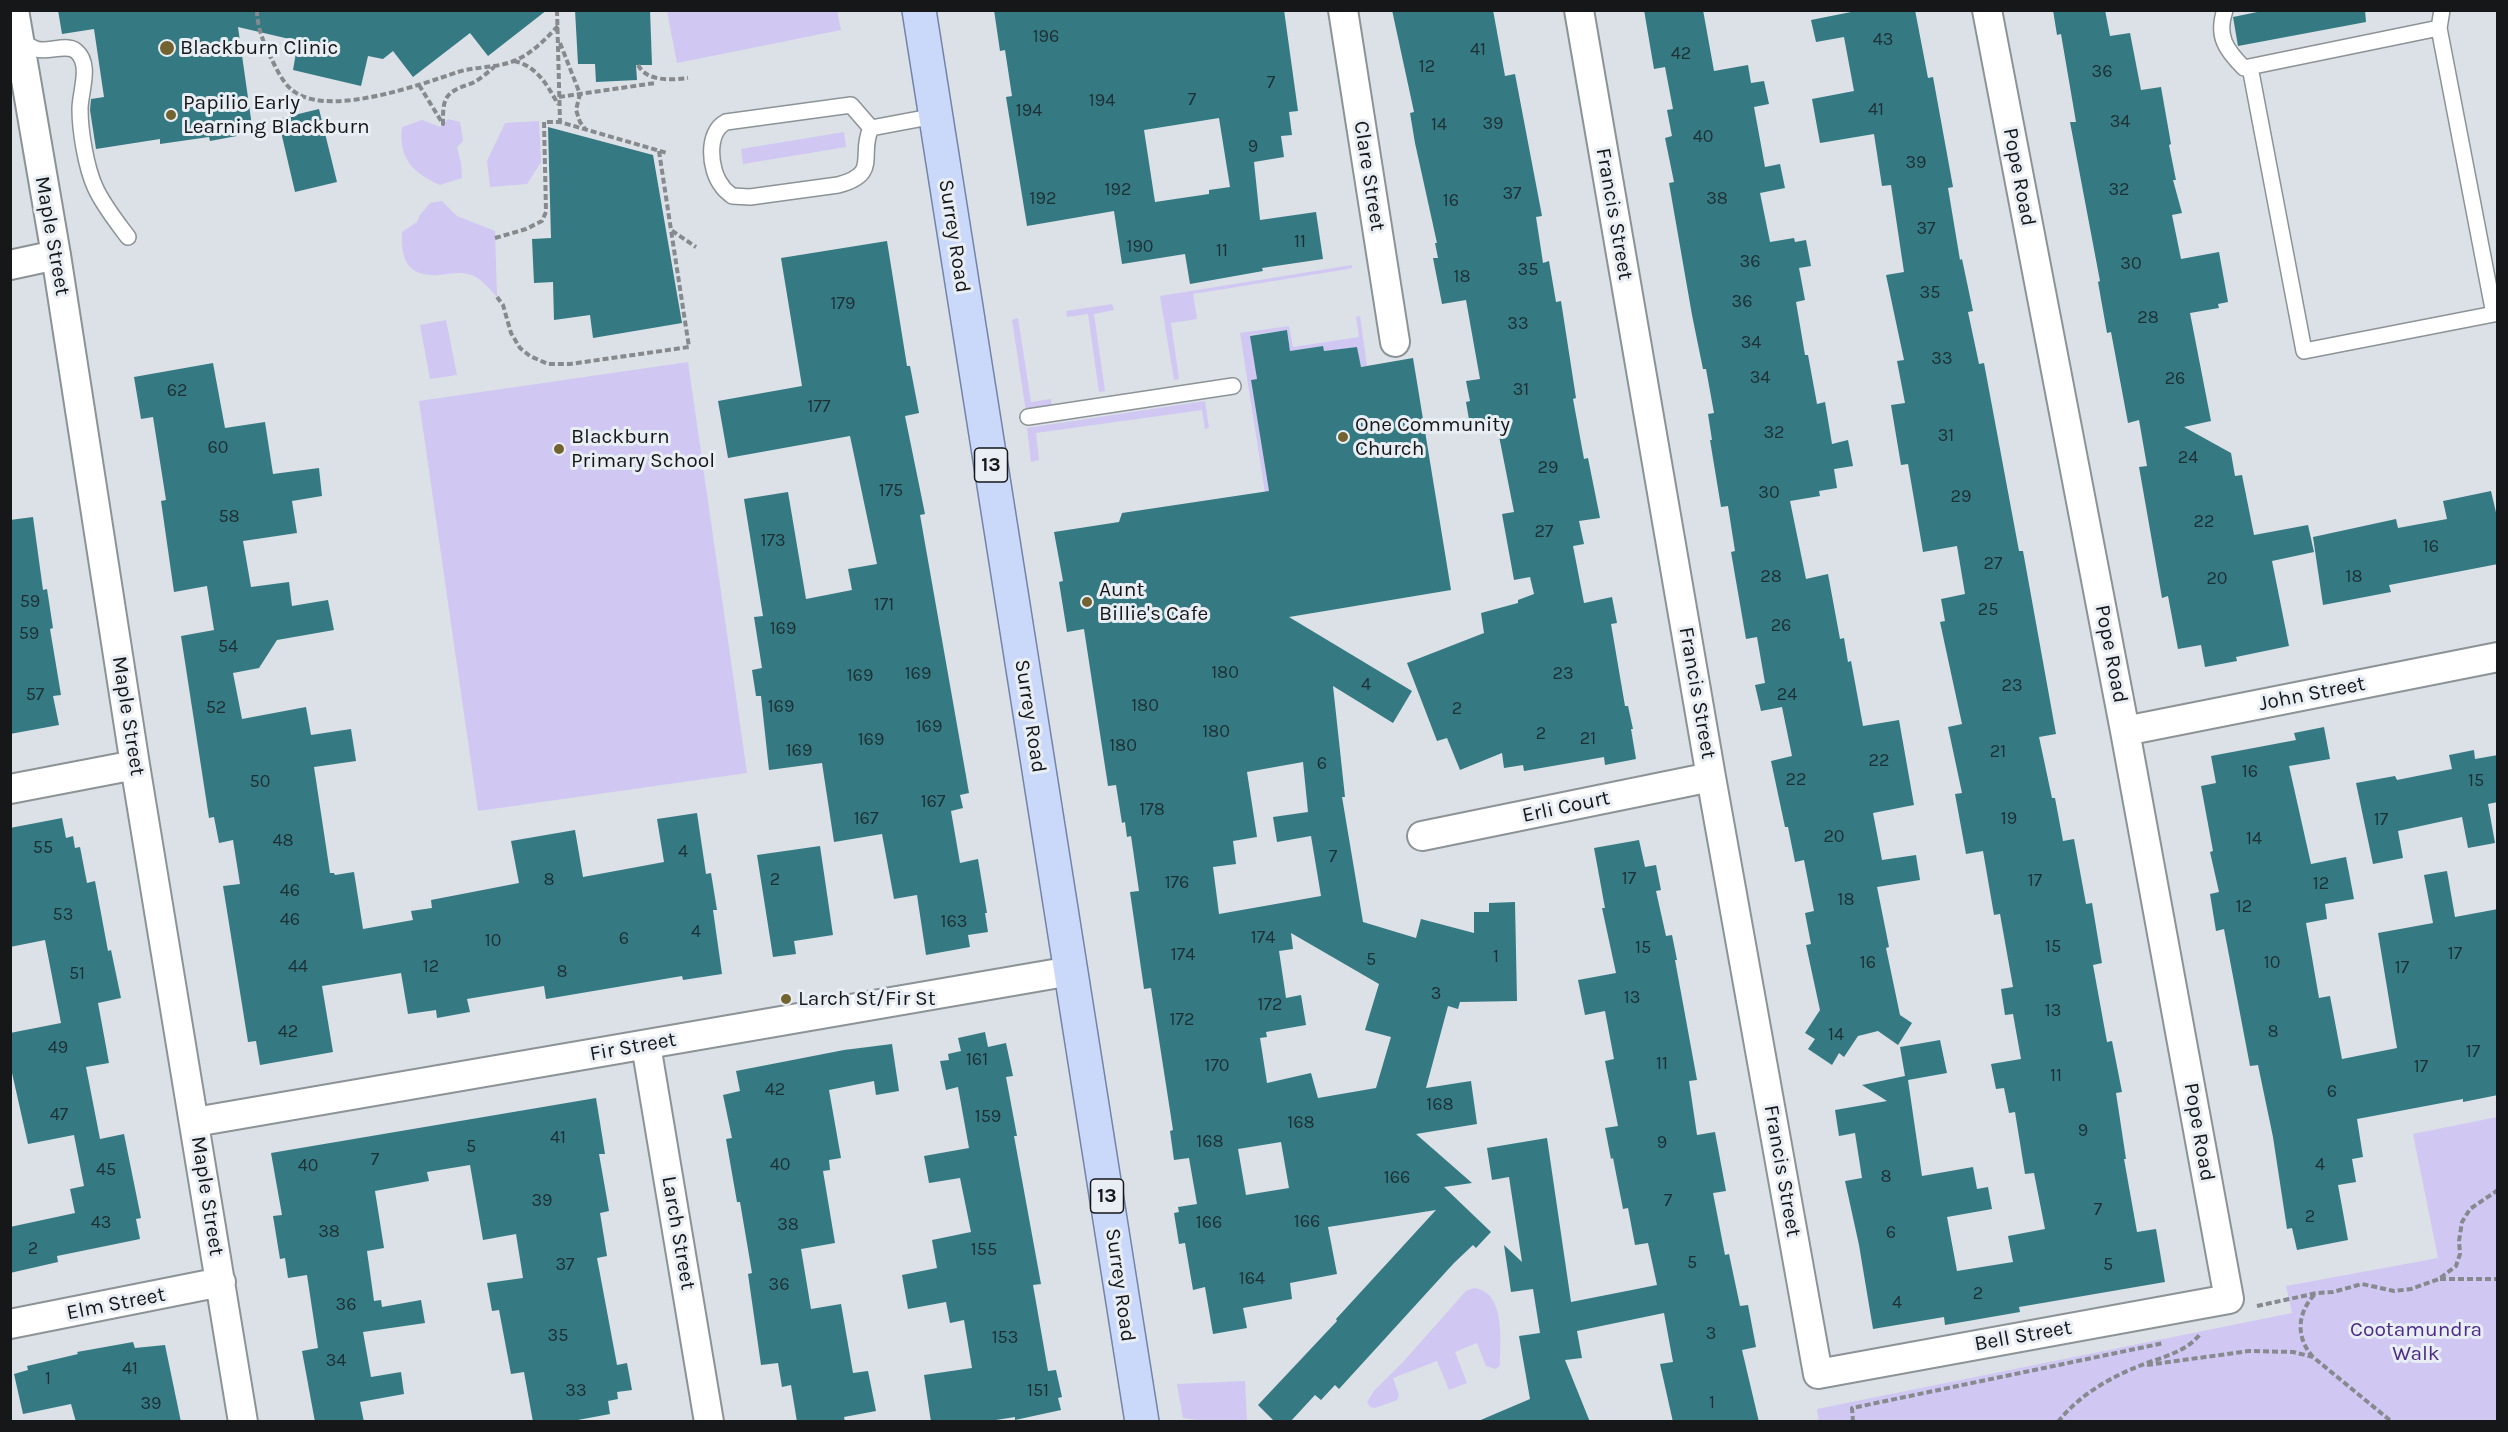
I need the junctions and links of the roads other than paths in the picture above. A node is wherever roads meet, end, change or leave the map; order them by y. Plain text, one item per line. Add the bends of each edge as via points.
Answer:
1 (14, 10) edge
2 (919, 10) edge
3 (1343, 10) edge
4 (1579, 10) edge
5 (1987, 10) edge
6 (2225, 10) edge
7 (2442, 10) edge
8 (2439, 28) junction
9 (19, 40) junction
10 (2250, 67) junction
11 (935, 116) junction
12 (871, 128) junction
13 (128, 237) dead end
14 (56, 255) junction
15 (10, 266) edge
16 (1395, 342) dead end
17 (1233, 386) dead end
18 (1029, 417) dead end
19 (2498, 657) edge
20 (2126, 731) junction
21 (135, 765) junction
22 (1711, 777) junction
23 (10, 789) edge
24 (1422, 836) dead end
25 (1071, 971) junction
26 (646, 1045) junction
27 (195, 1122) junction
28 (221, 1282) junction
29 (2239, 1303) joint
30 (10, 1324) edge
31 (1818, 1374) joint
32 (243, 1422) edge
33 (709, 1422) edge
34 (1142, 1422) edge

1 - 9 street, Maple Street
2 - 11 main road, Surrey Road / 13
3 - 16 street, Clare Street
4 - 22 street, Francis Street
5 - 20 street, Pope Road
6 - 10 lane via 2220,34 2227,51 2244,68
7 - 8 lane
8 - 10 lane
8 - 10 lane via 2494,314 2304,351
9 - 13 lane via 36,49 69,47 78,52 84,79 81,131 93,184
9 - 14 street, Maple Street
11 - 12 lane
11 - 25 main road, Surrey Road / 13
12 - 12 lane via 851,105 726,122 718,126 713,137 715,171 721,186 732,196 750,197 845,183 861,176
14 - 15 street
14 - 21 street, Maple Street
17 - 18 lane
19 - 20 street, John Street
20 - 29 street, Pope Road
21 - 23 street
21 - 27 street, Maple Street
22 - 24 street, Erli Court
22 - 31 street, Francis Street
25 - 26 street, Fir Street
25 - 34 main road, Surrey Road / 13
26 - 27 street, Fir Street
26 - 33 street, Larch Street
27 - 28 street, Maple Street
28 - 30 street, Elm Street
28 - 32 street, Maple Street
29 - 31 street, Bell Street

